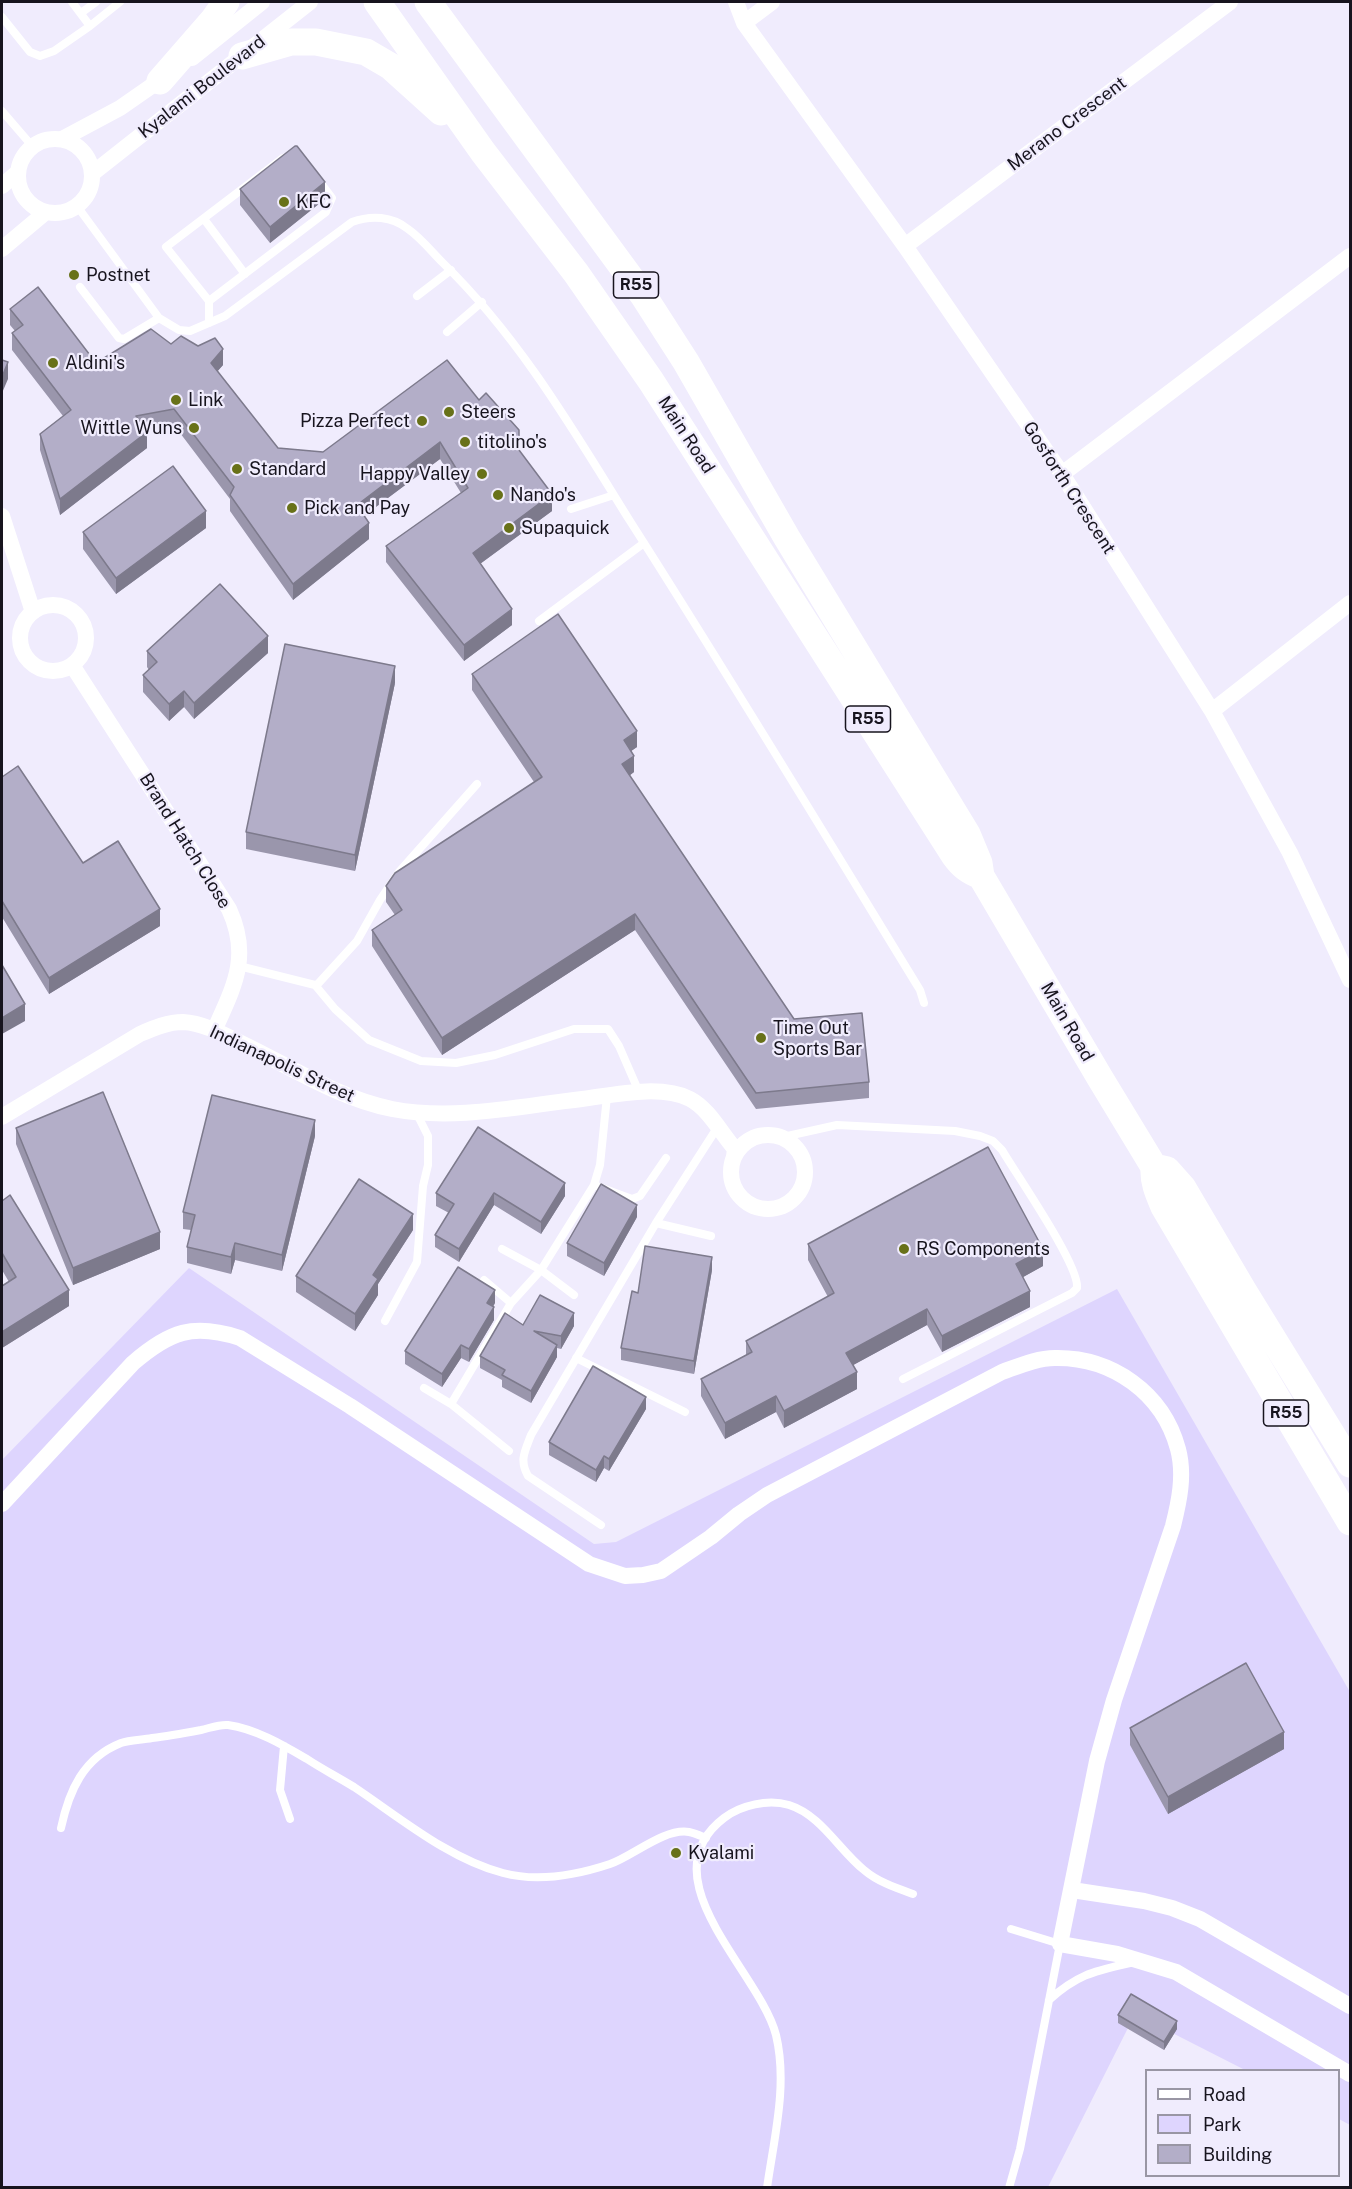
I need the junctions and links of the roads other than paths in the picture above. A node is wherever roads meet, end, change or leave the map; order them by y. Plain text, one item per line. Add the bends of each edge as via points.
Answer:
1 (72, 2) edge
2 (96, 2) edge
3 (120, 2) edge
4 (226, 2) edge
5 (262, 2) edge
6 (310, 2) edge
7 (377, 2) edge
8 (428, 2) edge
9 (449, 2) edge
10 (736, 2) edge
11 (772, 2) edge
12 (1230, 2) edge
13 (81, 13) junction
14 (2, 17) edge
15 (744, 23) junction
16 (90, 27) junction
17 (462, 48) junction
18 (242, 56) junction
19 (160, 81) junction
20 (2, 111) edge
21 (62, 139) junction
22 (33, 147) junction
23 (483, 152) junction
24 (18, 172) junction
25 (93, 173) junction
26 (2, 186) edge
27 (77, 206) junction
28 (46, 212) junction
29 (204, 219) junction
30 (905, 246) junction
31 (2, 249) edge
32 (1350, 256) edge
33 (451, 270) junction
34 (245, 274) junction
35 (80, 287) dead end
36 (417, 296) dead end
37 (209, 301) junction
38 (482, 302) junction
39 (159, 318) junction
40 (209, 324) junction
41 (447, 332) dead end
42 (1062, 474) junction
43 (614, 495) junction
44 (571, 509) dead end
45 (2, 516) edge
46 (644, 543) junction
47 (1350, 603) edge
48 (33, 612) junction
49 (539, 621) dead end
50 (72, 665) junction
51 (1212, 711) junction
52 (477, 784) dead end
53 (981, 876) junction
54 (1344, 953) edge
55 (239, 966) junction
56 (1350, 980) edge
57 (316, 986) junction
58 (924, 1003) dead end
59 (214, 1030) junction
60 (639, 1092) junction
61 (607, 1096) junction
62 (416, 1112) junction
63 (2, 1117) edge
64 (717, 1128) junction
65 (783, 1137) junction
66 (734, 1157) junction
67 (666, 1158) dead end
68 (594, 1185) junction
69 (656, 1223) junction
70 (711, 1236) dead end
71 (502, 1249) dead end
72 (541, 1270) junction
73 (484, 1280) edge
74 (574, 1295) dead end
75 (1232, 1297) junction
76 (511, 1304) junction
77 (385, 1321) dead end
78 (576, 1358) junction
79 (903, 1379) dead end
80 (424, 1388) dead end
81 (451, 1404) junction
82 (685, 1412) dead end
83 (509, 1451) dead end
84 (1350, 1464) edge
85 (2, 1504) edge
86 (1350, 1522) edge
87 (601, 1525) dead end
88 (284, 1746) junction
89 (290, 1819) dead end
90 (61, 1828) dead end
91 (706, 1838) junction
92 (1072, 1890) junction
93 (913, 1894) dead end
94 (1011, 1929) dead end
95 (1060, 1944) junction
96 (1143, 1960) junction
97 (1048, 2001) junction
98 (1350, 2006) edge
99 (1350, 2074) edge
100 (767, 2187) edge
101 (1009, 2187) edge

1 - 13 lane
2 - 13 lane
3 - 16 lane
4 - 19 main road
5 - 19 street, Kyalami Boulevard
6 - 18 street, Kyalami Boulevard
7 - 23 main road, Main Road / R55
8 - 17 main road, Main Road / R55
9 - 17 main road
10 - 15 street, Gosforth Crescent
11 - 15 street
12 - 30 street, Merano Crescent
13 - 16 lane
14 - 16 lane via 30,52 40,56
15 - 30 street, Gosforth Crescent
17 - 53 main road, Main Road / R55 via 637,286 686,362 787,538 967,834
18 - 23 main road via 291,42 316,42 366,52 390,66
18 - 25 street, Kyalami Boulevard
19 - 21 street, Kyalami Boulevard
20 - 22 lane
21 - 22 street, Kyalami Boulevard via 50,139
21 - 25 street via 83,151
22 - 24 street via 21,160
23 - 53 main road, Main Road / R55 via 576,273 651,381 954,855 970,872
24 - 26 street
24 - 28 street via 22,195 30,205
25 - 27 street via 92,186
27 - 28 street via 66,212
27 - 39 lane
28 - 31 street
29 - 34 lane
29 - 34 lane via 292,155 301,157 332,198 326,212
29 - 37 lane via 166,247
30 - 42 street, Gosforth Crescent
32 - 42 street
33 - 36 lane
33 - 38 lane
33 - 40 lane via 408,229 388,219 364,218 352,222
34 - 37 lane
35 - 39 lane via 119,338 124,339
37 - 40 lane
38 - 41 lane
38 - 43 lane via 544,386
39 - 40 lane via 179,330 190,331
42 - 51 street, Gosforth Crescent
43 - 44 lane
43 - 46 lane
45 - 48 street
46 - 49 lane
46 - 58 lane via 920,990
47 - 51 street
48 - 50 street via 21,628 21,649 26,658 43,670 63,670
48 - 50 street via 63,606 80,619 85,648
50 - 55 street, Brand Hatch Close via 229,909 237,927
51 - 54 street, Gosforth Crescent
52 - 57 lane via 399,872 357,941
53 - 75 main road, Main Road / R55 via 1154,1167 1167,1170 1183,1188
54 - 56 street, Gosforth Crescent
55 - 57 lane
55 - 59 street, Brand Hatch Close
57 - 60 lane via 369,1040 421,1061 456,1063 495,1055 574,1029 609,1029
59 - 62 street, Indianapolis Street via 352,1098
59 - 63 street, Indianapolis Street via 184,1022 163,1024
60 - 61 street, Indianapolis Street
60 - 64 street, Indianapolis Street via 672,1093 687,1098 702,1106
61 - 62 street, Indianapolis Street via 469,1113
61 - 68 lane via 600,1165
62 - 77 lane via 428,1136 417,1262
64 - 66 street, Indianapolis Street via 735,1149
64 - 69 lane
65 - 66 street via 772,1134 749,1139
65 - 66 street via 801,1153 806,1175 803,1187 787,1204 765,1209 743,1200 732,1180
65 - 79 lane via 837,1125 955,1131 993,1141 1055,1236 1078,1281 1072,1293
67 - 68 lane via 640,1196 632,1199
68 - 72 lane
69 - 70 lane
69 - 78 lane
71 - 72 lane
72 - 74 lane
72 - 76 lane
73 - 76 lane
75 - 84 main road, R55
75 - 86 main road, R55
76 - 81 lane
78 - 82 lane
78 - 87 lane via 531,1435 523,1466 528,1476
80 - 81 lane
81 - 83 lane
85 - 92 street via 133,1363 156,1344 177,1334 205,1330 240,1338 582,1560 625,1576 643,1575 661,1571 682,1558 767,1495 1002,1372 1054,1358 1103,1365 1142,1390 1168,1424 1178,1450 1180,1498 1113,1700
88 - 89 lane via 280,1790
88 - 90 lane via 257,1733 226,1725 122,1743 89,1763 76,1782
88 - 91 lane via 452,1851 503,1873 566,1875 611,1863 676,1833
91 - 93 lane via 716,1824 742,1808 790,1806 822,1827 864,1870
91 - 100 lane via 697,1870 700,1894 765,2009 775,2033 781,2065
92 - 95 street
92 - 98 street via 1144,1901 1200,1919
94 - 95 lane
95 - 96 street
95 - 97 lane
96 - 97 lane via 1094,1970
96 - 99 street via 1176,1972
97 - 101 lane

